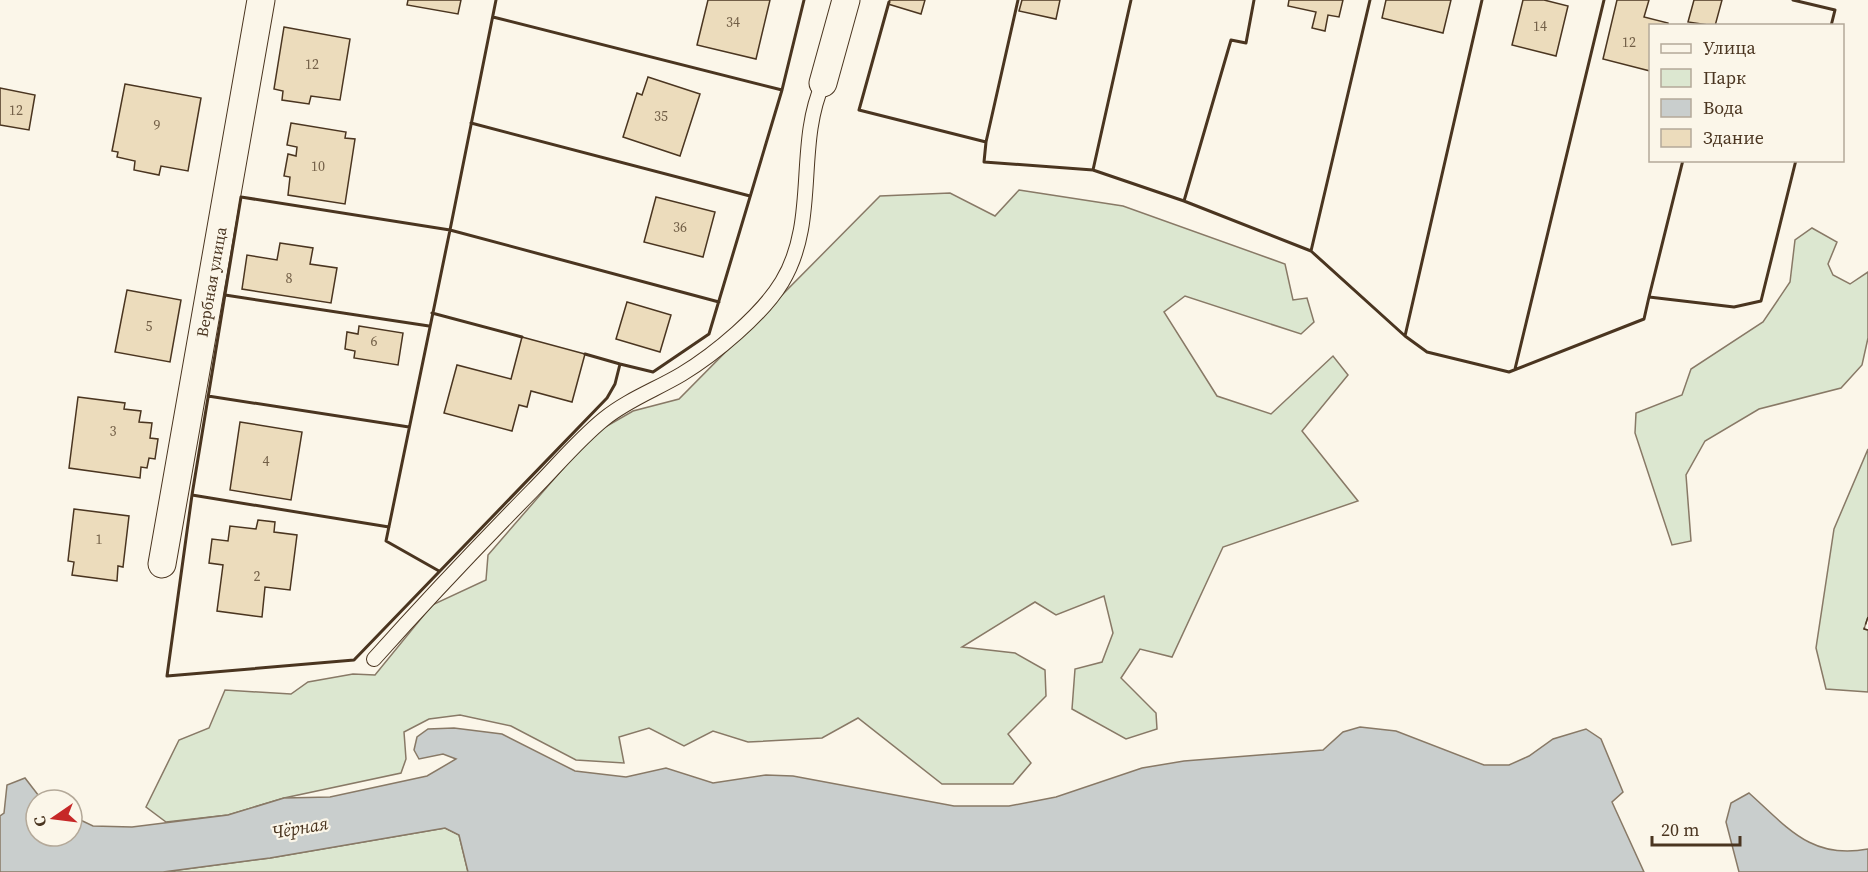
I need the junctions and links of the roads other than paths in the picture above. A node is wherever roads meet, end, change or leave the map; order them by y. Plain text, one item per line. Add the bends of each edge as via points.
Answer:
1 (261, 0) edge
2 (846, 0) edge
3 (823, 83) joint
4 (162, 564) dead end
5 (374, 658) dead end

1 - 4 street, Вербная улица
2 - 3 street
3 - 5 lane via 813,104 807,140 806,190 794,255 768,300 708,356 603,420

